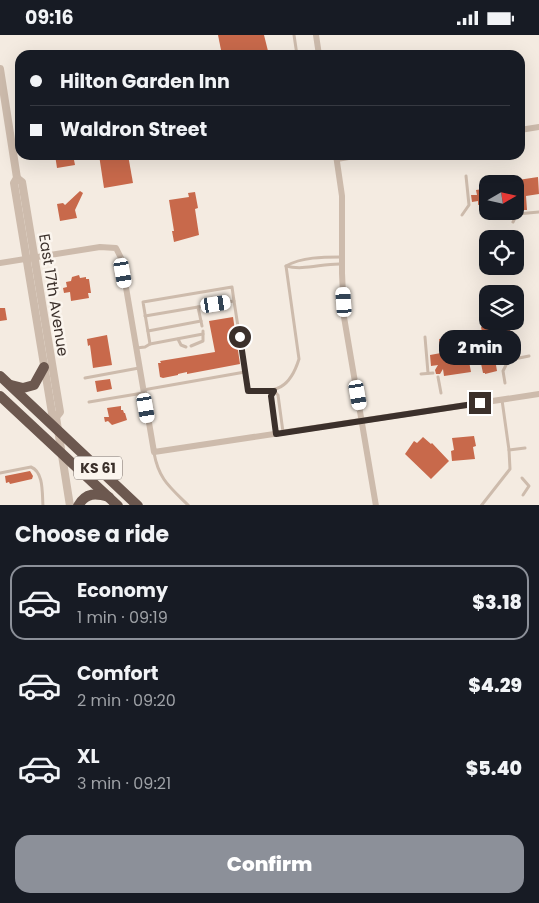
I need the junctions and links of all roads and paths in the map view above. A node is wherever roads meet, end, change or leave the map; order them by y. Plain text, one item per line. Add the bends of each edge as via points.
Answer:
1 (294, 35) edge
2 (316, 35) edge
3 (297, 50) edge
4 (318, 50) edge
5 (0, 69) edge
6 (4, 114) edge
7 (539, 127) edge
8 (525, 129) edge
9 (337, 160) edge
10 (466, 176) dead end
11 (539, 212) edge
12 (462, 215) dead end
13 (513, 222) dead end
14 (342, 257) junction
15 (30, 258) junction
16 (0, 263) edge
17 (342, 265) junction
18 (286, 266) junction
19 (234, 301) junction
20 (198, 307) junction
21 (145, 316) junction
22 (148, 331) junction
23 (425, 337) dead end
24 (178, 339) junction
25 (150, 344) junction
26 (191, 346) dead end
27 (186, 347) dead end
28 (136, 349) junction
29 (529, 356) dead end
30 (509, 360) dead end
31 (506, 365) dead end
32 (44, 367) junction
33 (139, 368) junction
34 (245, 372) junction
35 (428, 373) junction
36 (433, 373) dead end
37 (421, 374) dead end
38 (0, 376) edge
39 (438, 377) dead end
40 (85, 378) dead end
41 (504, 383) dead end
42 (9, 385) junction
43 (274, 391) junction
44 (143, 392) junction
45 (441, 393) dead end
46 (539, 394) edge
47 (0, 396) edge
48 (502, 400) junction
49 (89, 402) dead end
50 (363, 421) junction
51 (28, 422) junction
52 (55, 423) junction
53 (280, 433) junction
54 (525, 448) dead end
55 (510, 450) junction
56 (154, 452) junction
57 (64, 459) junction
58 (88, 459) junction
59 (0, 473) edge
60 (522, 479) dead end
61 (523, 495) dead end
62 (110, 497) junction
63 (43, 505) edge
64 (70, 505) edge
65 (78, 505) edge
66 (118, 505) edge
67 (138, 505) edge
68 (190, 505) edge
69 (376, 505) edge
70 (481, 505) edge

1 - 3 lane
2 - 4 street
5 - 6 street, East 17th Avenue
6 - 15 street, East 17th Avenue via 17,178 22,182
7 - 8 street
9 - 14 street via 342,196
10 - 12 lane via 470,205
11 - 13 lane via 517,214
14 - 17 street
14 - 18 lane via 323,257
15 - 16 street
15 - 28 street via 100,247 116,248 121,259
15 - 32 street, East 17th Avenue
15 - 52 street, East 17th Avenue via 60,412
17 - 18 lane via 295,269
17 - 50 street via 344,317
18 - 43 lane via 299,359 290,380
19 - 20 lane
19 - 21 lane via 232,287 143,302
19 - 34 lane
20 - 21 lane
20 - 22 lane via 201,323
21 - 22 lane
22 - 25 lane
23 - 35 lane
24 - 25 lane
24 - 26 lane via 203,332 203,341
24 - 27 lane
25 - 28 lane
28 - 33 street
29 - 30 lane
31 - 41 lane
32 - 42 highway via 34,385 23,388
32 - 52 street, East 17th Avenue
33 - 40 lane
33 - 44 street
34 - 43 lane via 248,391
34 - 44 lane
35 - 36 lane
35 - 37 lane
38 - 42 highway, KS 61
39 - 45 lane
42 - 52 highway, KS 61
43 - 53 lane via 278,395
43 - 53 lane via 271,396
44 - 49 lane
44 - 56 street
46 - 48 street
47 - 51 highway, KS 61
48 - 50 street
48 - 55 lane
50 - 53 street
50 - 69 street
51 - 52 highway via 40,427
51 - 57 highway, KS 61
52 - 57 street, East 17th Avenue
52 - 58 highway, KS 61
53 - 56 street
54 - 55 lane
55 - 70 lane via 510,469
56 - 68 lane via 162,478
57 - 58 highway via 76,455
57 - 62 highway, KS 61
57 - 64 street, East 17th Avenue
58 - 67 highway, KS 61
59 - 63 lane via 35,469 40,477
60 - 61 lane via 529,486
62 - 65 highway via 89,494
62 - 66 highway, KS 61

